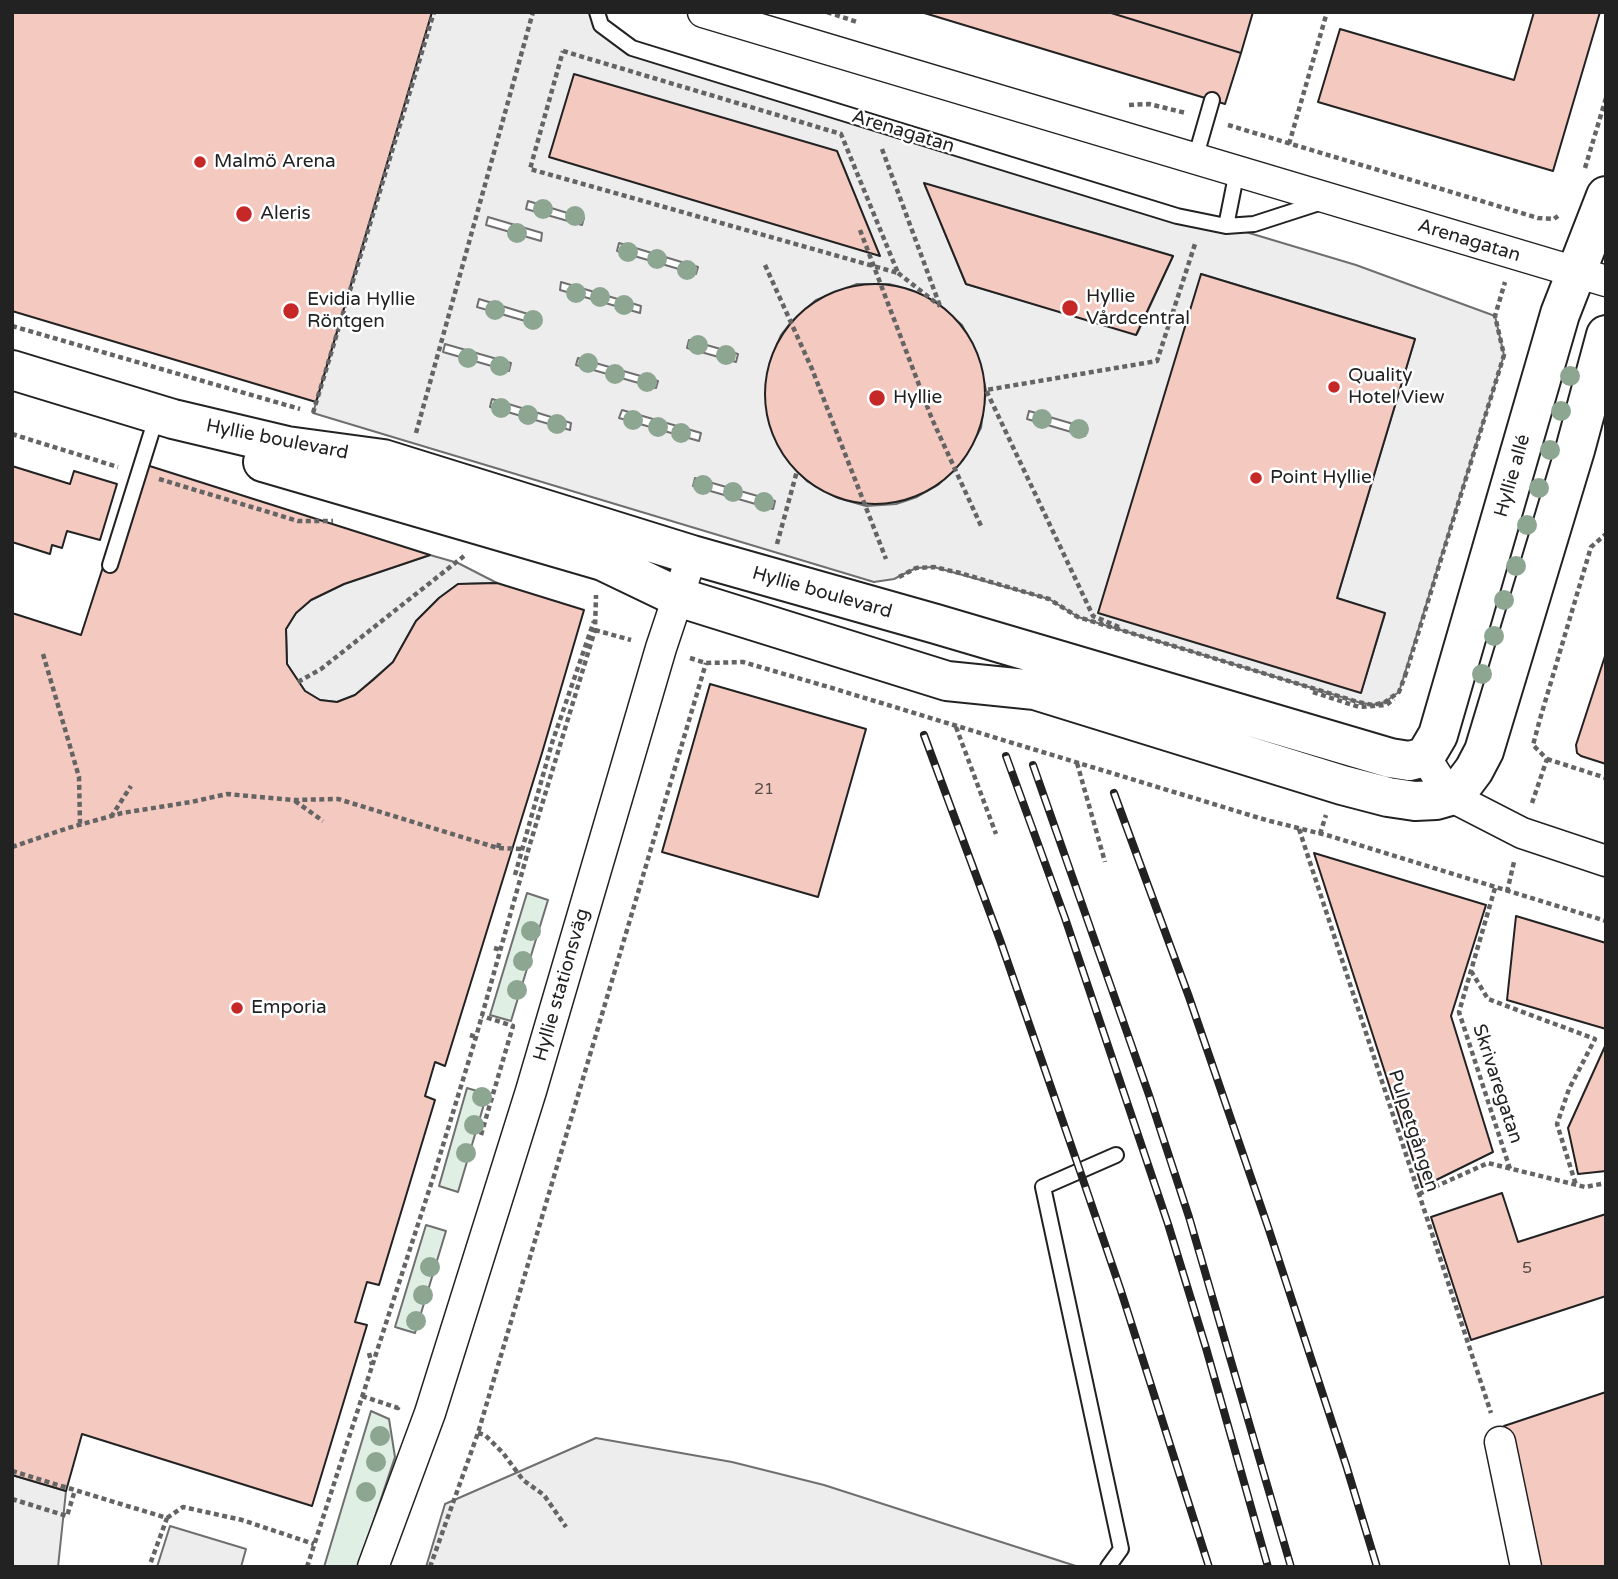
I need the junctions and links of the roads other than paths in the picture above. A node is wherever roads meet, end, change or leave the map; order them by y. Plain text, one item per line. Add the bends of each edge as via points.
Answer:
1 (597, 12) edge
2 (703, 12) edge
3 (1212, 100) dead end
4 (1195, 159) junction
5 (1237, 171) junction
6 (1606, 196) edge
7 (1333, 199) junction
8 (1226, 226) junction
9 (1591, 277) edge
10 (1606, 335) edge
11 (12, 370) edge
12 (165, 416) junction
13 (692, 555) junction
14 (110, 565) dead end
15 (678, 597) junction
16 (1425, 757) junction
17 (1450, 796) junction
18 (1606, 861) edge
19 (1116, 1155) dead end
20 (430, 1413) junction
21 (1500, 1442) road end
22 (373, 1567) edge
23 (391, 1567) edge
24 (1108, 1567) edge
25 (1526, 1567) edge

1 - 8 lane, Arenagatan via 601,25 632,48 1177,216
2 - 4 street, Arenagatan
3 - 4 lane
4 - 5 street, Arenagatan
5 - 7 street, Arenagatan
5 - 8 lane
6 - 9 street, Hyllie allé
7 - 8 lane, Arenagatan via 1254,224
7 - 9 street, Arenagatan
9 - 16 street, Hyllie allé via 1560,314 1438,734
10 - 17 street via 1484,751 1462,786
11 - 12 street, Hyllie boulevard
12 - 13 street, Hyllie boulevard via 287,446 383,459
12 - 14 lane via 139,473
12 - 15 street, Hyllie boulevard via 252,458 603,561
13 - 15 street, Hyllie stationsväg
13 - 16 street, Hyllie boulevard via 1391,758 1409,761
15 - 17 street, Hyllie boulevard via 947,681 1035,690 1388,797 1415,802
15 - 20 street, Hyllie stationsväg
16 - 17 street
17 - 18 street via 1522,833
19 - 24 lane via 1043,1187 1121,1549
20 - 22 street, Hyllie stationsväg
20 - 23 street, Hyllie stationsväg
21 - 25 street

